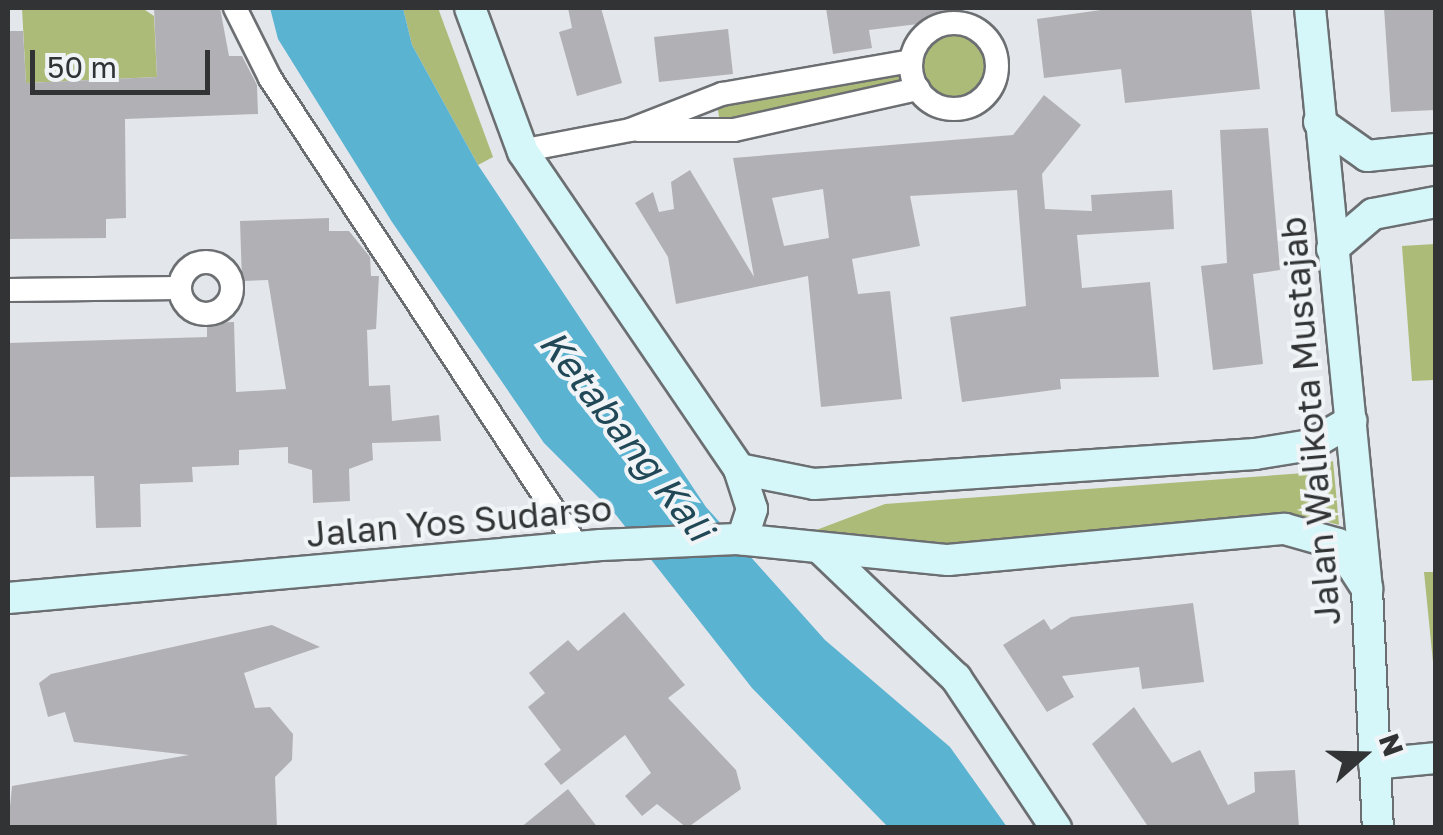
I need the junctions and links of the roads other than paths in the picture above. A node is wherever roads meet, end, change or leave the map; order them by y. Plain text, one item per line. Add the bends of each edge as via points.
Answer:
1 (236, 8) edge
2 (470, 8) edge
3 (1310, 8) edge
4 (910, 61) junction
5 (918, 90) junction
6 (1319, 122) junction
7 (630, 130) junction
8 (1436, 148) edge
9 (1391, 156) junction
10 (538, 163) junction
11 (1436, 202) edge
12 (1396, 206) junction
13 (1332, 248) junction
14 (180, 288) dead end
15 (8, 290) edge
16 (1351, 421) junction
17 (739, 469) junction
18 (740, 539) junction
19 (590, 546) junction
20 (823, 551) junction
21 (1367, 589) junction
22 (8, 598) edge
23 (1436, 758) edge
24 (1374, 764) junction
25 (1056, 828) edge
26 (1378, 828) edge

1 - 19 street via 270,78
2 - 10 main road via 510,125
3 - 6 main road, Jalan Walikota Mustajab
4 - 5 street
4 - 5 street via 922,36 962,23 986,38 997,64 990,90 967,108 939,107
4 - 7 street via 722,94
5 - 7 street via 734,130
6 - 9 main road via 1349,148
6 - 13 main road, Jalan Walikota Mustajab
7 - 10 street
8 - 9 main road
9 - 12 main road via 1386,183
10 - 17 main road
11 - 12 main road
12 - 13 main road
13 - 16 main road, Jalan Walikota Mustajab
14 - 15 street
16 - 17 main road via 1310,445 1255,454 814,484
16 - 21 main road, Jalan Walikota Mustajab
17 - 18 main road via 752,509
18 - 19 main road, Jalan Yos Sudarso
18 - 20 main road, Jalan Yos Sudarso
19 - 22 main road, Jalan Yos Sudarso
20 - 21 main road, Jalan Yos Sudarso via 948,560 1294,529 1338,544
20 - 25 main road via 956,678
21 - 24 main road, Jalan Walikota Mustajab
23 - 24 main road
24 - 26 main road, Jalan Walikota Mustajab

